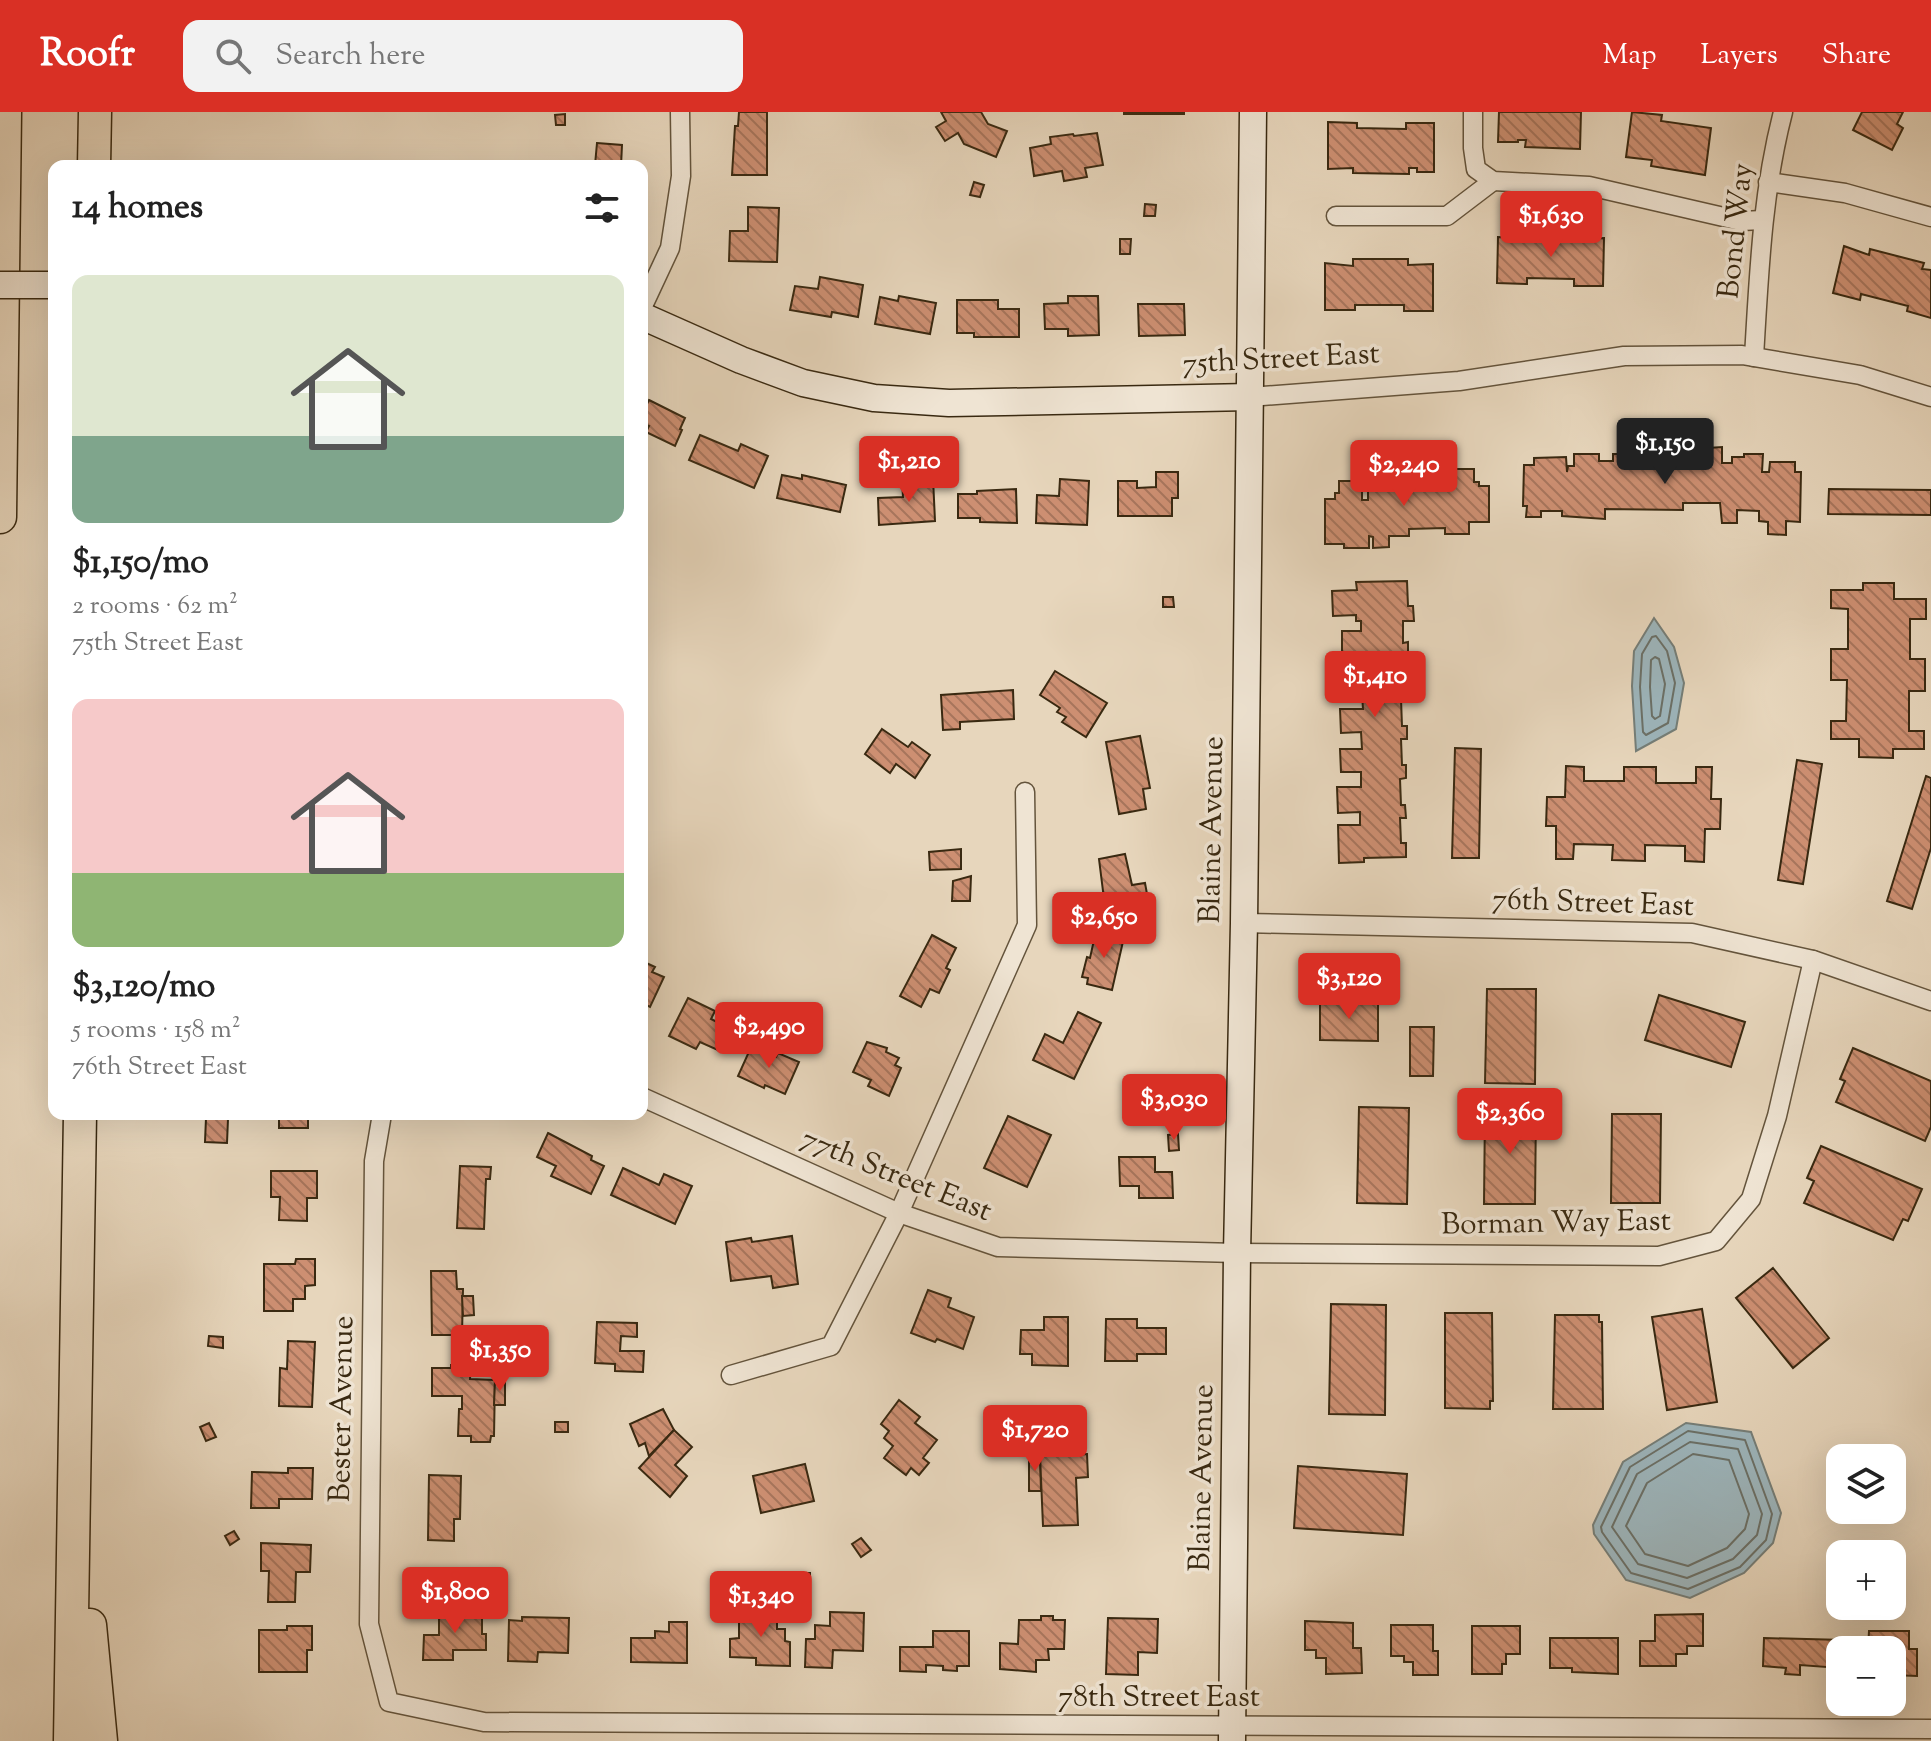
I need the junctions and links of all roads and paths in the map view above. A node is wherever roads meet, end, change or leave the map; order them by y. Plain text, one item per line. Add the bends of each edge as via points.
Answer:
1 (5, 112) edge
2 (95, 112) edge
3 (680, 112) edge
4 (1253, 112) edge
5 (1473, 112) edge
6 (1783, 112) edge
7 (94, 160) edge
8 (1493, 181) junction
9 (1768, 182) junction
10 (1336, 216) dead end
11 (1931, 217) edge
12 (1763, 220) junction
13 (0, 285) edge
14 (48, 285) edge
15 (648, 295) edge
16 (648, 319) edge
17 (1754, 357) junction
18 (1250, 397) junction
19 (1931, 397) edge
20 (0, 517) edge
21 (1025, 792) dead end
22 (1244, 923) junction
23 (1813, 960) junction
24 (1931, 1001) edge
25 (648, 1100) edge
26 (80, 1120) edge
27 (381, 1120) edge
28 (899, 1213) junction
29 (1237, 1253) junction
30 (731, 1375) dead end
31 (75, 1476) junction
32 (389, 1702) joint
33 (1931, 1729) edge
34 (1232, 1734) edge
35 (70, 1741) edge
36 (101, 1741) edge

1 - 20 highway
2 - 7 highway
3 - 15 street via 681,176 670,248
4 - 18 street, Blaine Avenue
5 - 8 street via 1476,169
6 - 9 street, Bond Way
8 - 10 street via 1447,216
8 - 12 street via 1589,186 1741,221
9 - 11 street via 1845,193
9 - 12 street, Bond Way
12 - 17 street, Bond Way
13 - 14 street, bridge
16 - 18 street, 75th Street East via 803,383 874,398 949,403
17 - 18 street, 75th Street East via 1624,356 1459,381
17 - 19 street, 75th Street East via 1860,375
18 - 22 street, Blaine Avenue
21 - 28 street via 1027,925
22 - 23 street, 76th Street East via 1692,933
22 - 29 street, Blaine Avenue
23 - 24 street, 76th Street East
23 - 29 street, Borman Way East via 1777,1116 1751,1199 1716,1241 1659,1256
25 - 28 street, 77th Street East
26 - 31 highway
27 - 32 street, Bester Avenue via 374,1161 369,1624
28 - 29 street, 77th Street East via 998,1247
28 - 30 street via 831,1346
29 - 34 street, Blaine Avenue
31 - 35 highway
31 - 36 highway
32 - 34 street, 78th Street East via 484,1722
33 - 34 street, 78th Street East

